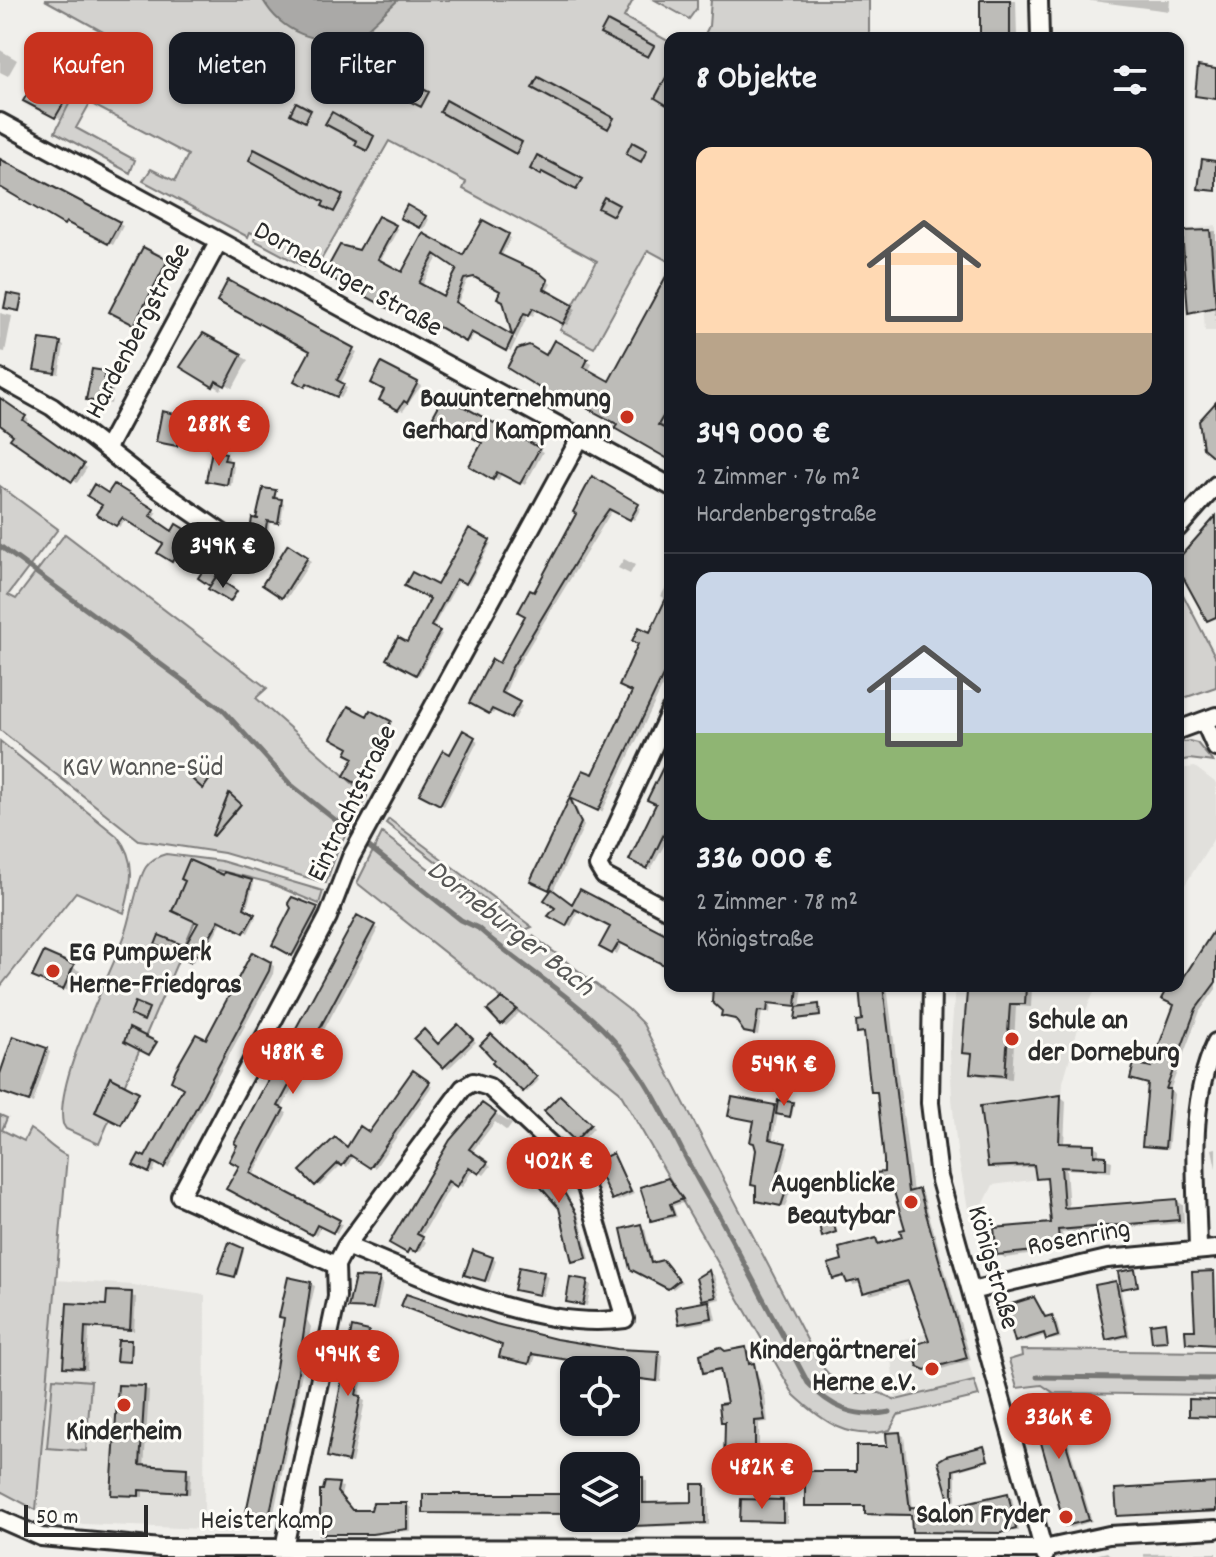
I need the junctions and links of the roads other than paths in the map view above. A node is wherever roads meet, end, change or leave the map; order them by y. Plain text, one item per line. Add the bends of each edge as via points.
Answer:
1 (1039, 0) edge
2 (1040, 32) edge
3 (0, 122) edge
4 (219, 241) junction
5 (0, 378) edge
6 (580, 438) junction
7 (107, 448) junction
8 (664, 483) edge
9 (1216, 485) edge
10 (1184, 521) edge
11 (240, 557) dead end
12 (1210, 719) edge
13 (664, 724) edge
14 (1184, 728) edge
15 (1216, 748) edge
16 (664, 908) edge
17 (932, 992) edge
18 (1216, 1042) edge
19 (346, 1246) junction
20 (1216, 1249) edge
21 (1198, 1250) junction
22 (336, 1265) junction
23 (971, 1291) junction
24 (0, 1519) edge
25 (1216, 1529) edge
26 (283, 1553) edge
27 (538, 1553) edge
28 (776, 1553) edge
29 (1045, 1553) edge

1 - 2 street
3 - 4 street, Dorneburger Straße
4 - 6 street, Dorneburger Straße
4 - 7 street, Hardenbergstraße
5 - 7 street, Hardenbergstraße via 52,407
6 - 8 street, Dorneburger Straße
6 - 22 street, Eintrachtstraße via 351,857 328,917 180,1196
7 - 11 street, Hardenbergstraße via 228,537
9 - 10 street
12 - 14 street
12 - 15 street
13 - 16 street via 598,866 604,876
17 - 23 street, Königstraße via 932,1141 954,1242
18 - 21 street via 1196,1122
19 - 19 street via 517,1307 596,1323 625,1319 592,1202 578,1174 481,1084 463,1088
19 - 22 street
20 - 21 street, Rosenring
21 - 23 street, Rosenring via 1076,1264
22 - 26 street via 337,1297
23 - 29 street, Königstraße
24 - 26 street, Heisterkamp via 41,1537 78,1543
25 - 29 street, Heisterkamp via 1109,1535
26 - 27 street, Heisterkamp
27 - 28 street, Heisterkamp
28 - 29 street, Heisterkamp

